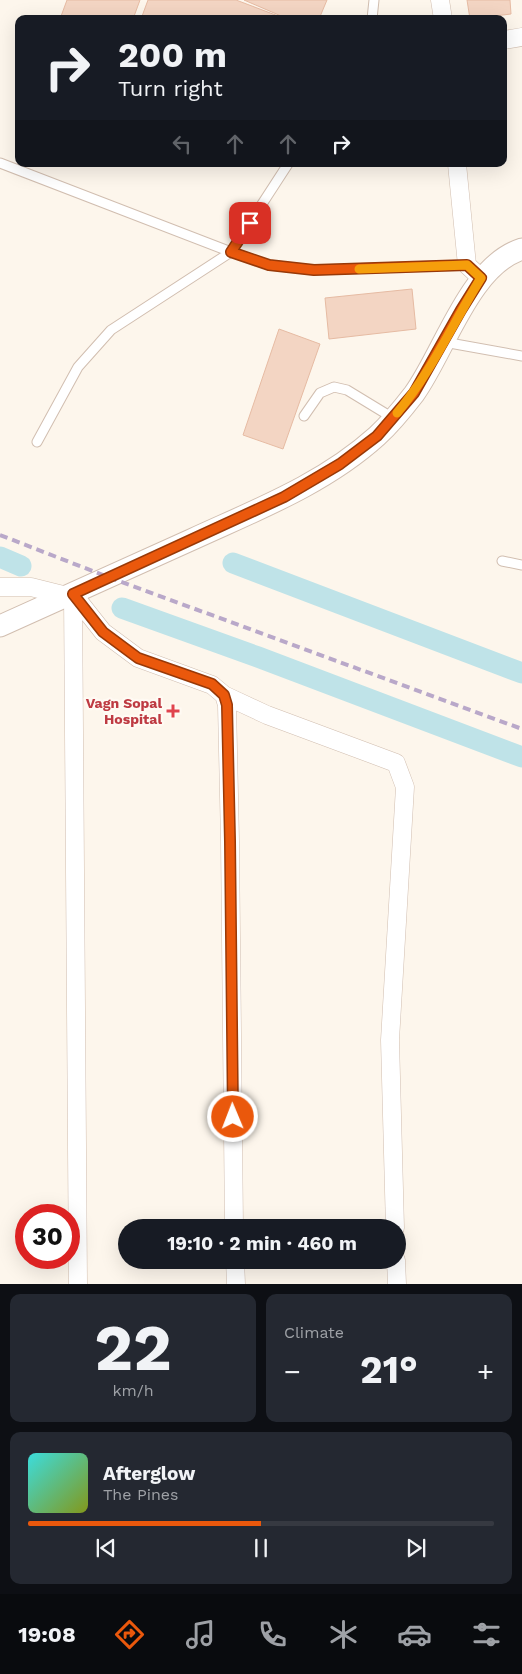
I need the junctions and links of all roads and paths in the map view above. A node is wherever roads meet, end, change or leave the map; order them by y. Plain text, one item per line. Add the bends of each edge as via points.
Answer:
1 (374, 0) edge
2 (440, 0) edge
3 (372, 15) edge
4 (442, 15) edge
5 (522, 37) edge
6 (507, 40) edge
7 (0, 164) edge
8 (286, 167) edge
9 (457, 167) edge
10 (522, 249) edge
11 (231, 252) junction
12 (474, 272) junction
13 (444, 342) junction
14 (522, 356) edge
15 (304, 416) dead end
16 (393, 418) junction
17 (37, 442) dead end
18 (502, 561) dead end
19 (522, 565) edge
20 (0, 587) edge
21 (70, 595) junction
22 (0, 626) edge
23 (224, 695) junction
24 (234, 1219) edge
25 (395, 1219) edge
26 (236, 1269) edge
27 (396, 1269) edge
28 (78, 1284) edge
29 (236, 1284) edge
30 (397, 1284) edge

1 - 3 lane
2 - 4 street
5 - 6 street
7 - 11 lane
8 - 11 lane
9 - 12 street
10 - 12 street
11 - 12 lane via 269,265 314,270
11 - 17 lane via 111,330 78,367
12 - 13 street via 461,310
13 - 14 lane
13 - 16 street via 414,393
15 - 16 lane via 320,393 334,387 347,390
16 - 21 street via 377,436 340,464 284,497
18 - 19 lane
20 - 21 street via 31,587
21 - 22 street
21 - 23 street via 103,632 138,658 212,684
21 - 28 street
23 - 24 street via 227,705 230,841
23 - 25 street via 267,715 396,763 406,786 390,1040
26 - 29 street
27 - 30 street

